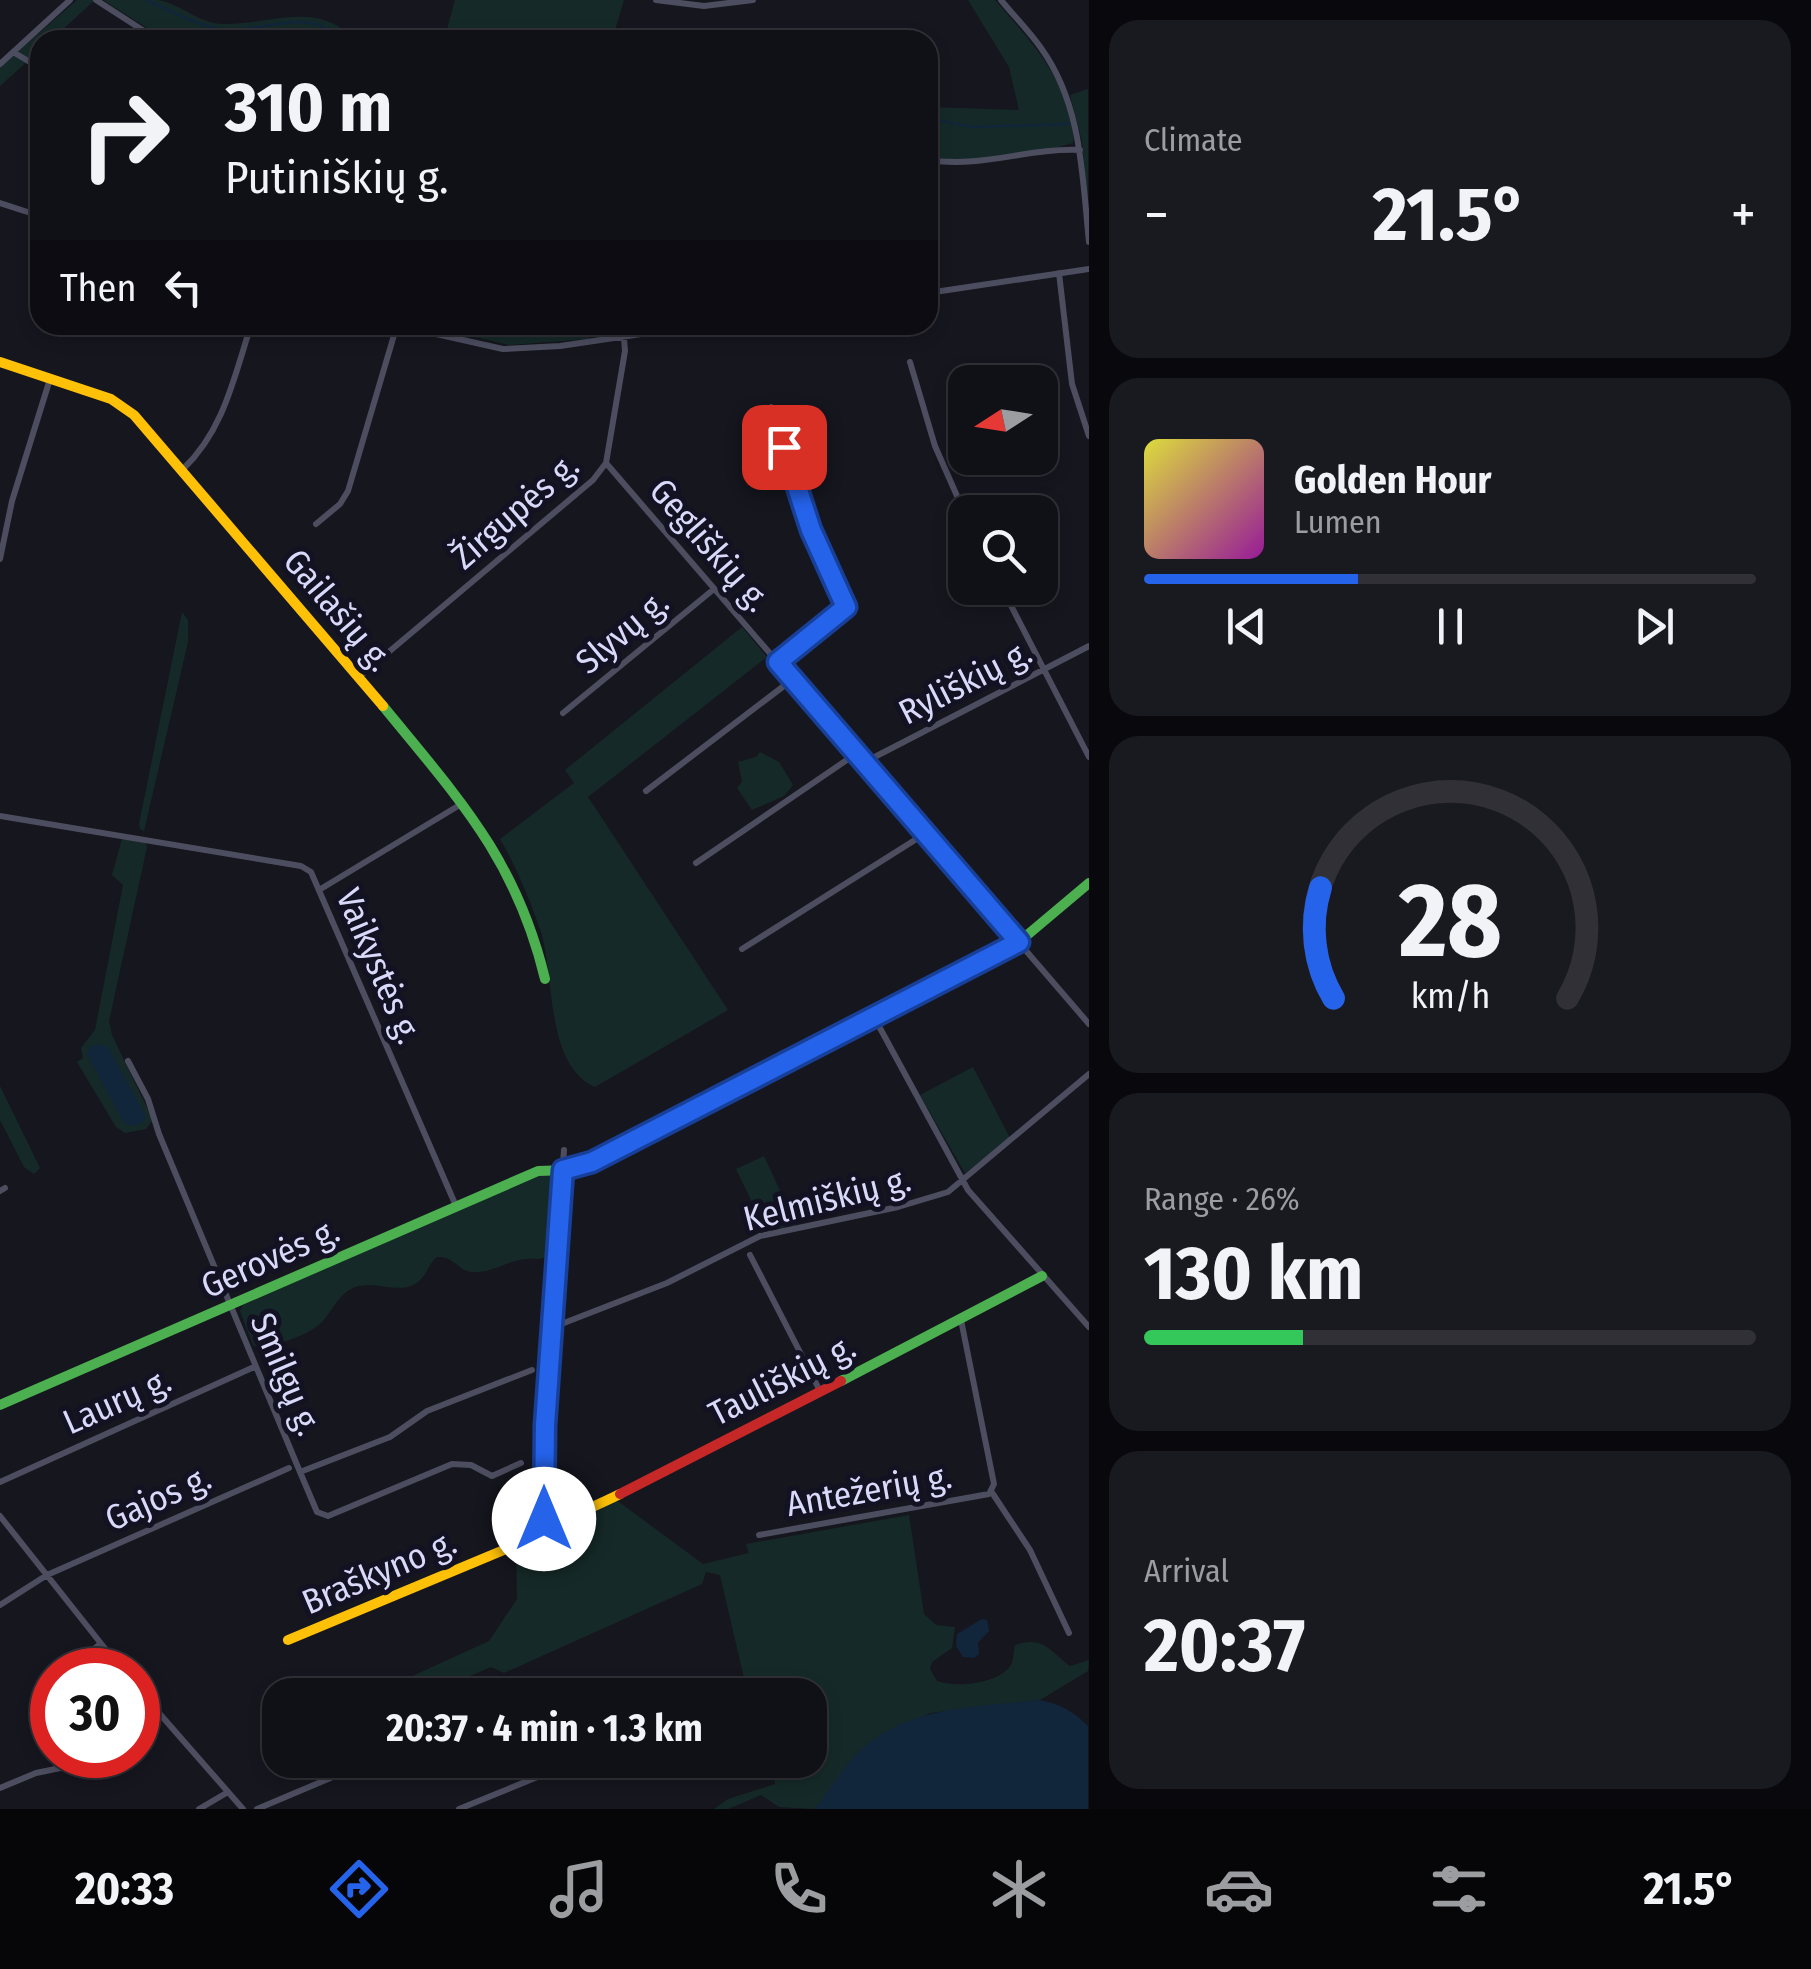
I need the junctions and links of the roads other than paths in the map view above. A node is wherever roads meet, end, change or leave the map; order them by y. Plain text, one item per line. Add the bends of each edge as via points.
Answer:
1 (70, 0) edge
2 (96, 0) edge
3 (656, 0) edge
4 (753, 0) edge
5 (1001, 0) edge
6 (37, 30) edge
7 (142, 30) edge
8 (30, 36) edge
9 (13, 52) junction
10 (30, 62) edge
11 (0, 64) edge
12 (1080, 150) junction
13 (938, 161) edge
14 (0, 204) edge
15 (30, 213) edge
16 (1088, 242) edge
17 (1088, 269) edge
18 (1058, 272) junction
19 (938, 291) edge
20 (248, 335) edge
21 (393, 335) edge
22 (441, 335) edge
23 (642, 335) edge
24 (624, 338) junction
25 (0, 362) edge
26 (910, 362) dead end
27 (50, 378) junction
28 (771, 407) dead end
29 (1088, 436) edge
30 (606, 463) junction
31 (183, 469) junction
32 (957, 495) edge
33 (316, 524) dead end
34 (0, 559) edge
35 (714, 589) junction
36 (1011, 605) edge
37 (1088, 646) edge
38 (778, 662) junction
39 (1044, 668) junction
40 (359, 677) junction
41 (792, 678) junction
42 (563, 713) dead end
43 (858, 753) junction
44 (1088, 757) edge
45 (865, 762) junction
46 (646, 791) dead end
47 (464, 803) junction
48 (0, 816) edge
49 (926, 833) junction
50 (696, 863) dead end
51 (1088, 884) edge
52 (319, 890) junction
53 (1019, 942) junction
54 (742, 949) dead end
55 (545, 979) dead end
56 (874, 1017) junction
57 (1088, 1024) edge
58 (128, 1060) dead end
59 (1088, 1074) edge
60 (564, 1150) dead end
61 (563, 1170) junction
62 (964, 1182) junction
63 (456, 1206) junction
64 (750, 1255) dead end
65 (1042, 1276) junction
66 (230, 1305) junction
67 (961, 1320) junction
68 (1088, 1327) edge
69 (552, 1328) junction
70 (254, 1366) junction
71 (532, 1370) dead end
72 (820, 1391) junction
73 (0, 1406) edge
74 (522, 1463) dead end
75 (289, 1468) dead end
76 (300, 1472) junction
77 (0, 1482) edge
78 (991, 1491) junction
79 (0, 1516) edge
80 (545, 1528) junction
81 (758, 1535) dead end
82 (47, 1575) junction
83 (0, 1605) edge
84 (1069, 1633) dead end
85 (288, 1640) dead end
86 (100, 1644) junction
87 (95, 1648) edge
88 (103, 1648) edge
89 (160, 1714) edge
90 (30, 1776) edge
91 (330, 1778) edge
92 (535, 1778) edge
93 (0, 1788) edge
94 (228, 1792) junction
95 (198, 1809) edge
96 (243, 1809) edge
97 (257, 1809) edge
98 (459, 1809) edge

1 - 6 street
2 - 7 street
3 - 4 street via 704,6
5 - 12 street via 1059,78
8 - 9 street
9 - 10 street
9 - 11 street
12 - 13 street via 975,163
12 - 16 street
14 - 15 street
17 - 18 street
18 - 19 street
18 - 29 street via 1072,384
20 - 31 street via 216,429
21 - 33 street via 348,491
22 - 24 street via 504,349
23 - 24 street
24 - 30 street, Žirgupės g.
25 - 27 street, Gailašių g.
26 - 32 street
27 - 31 street, Gailašių g. via 121,404
27 - 34 street
28 - 38 street via 811,530 846,607
30 - 35 street, Gegliškių g.
30 - 40 street, Žirgupės g. via 575,497
31 - 40 street, Gailašių g.
35 - 38 street, Gegliškių g.
35 - 42 street, Slyvų g.
36 - 39 street
37 - 39 street, Ryliškių g.
38 - 41 street, Gegliškių g.
39 - 44 street
39 - 45 street, Ryliškių g.
40 - 47 street, Gailašių g.
41 - 43 street, Gegliškių g.
41 - 46 street
43 - 45 street, Gegliškių g.
43 - 50 street
45 - 49 street, Gegliškių g.
47 - 52 street
47 - 55 street, Gailašių g. via 523,899
48 - 52 street, Vaikystės g. via 301,866
49 - 53 street, Gegliškių g.
49 - 54 street
51 - 53 street, Gerovės g.
52 - 63 street, Vaikystės g.
53 - 56 street, Gerovės g.
53 - 57 street, Gegliškių g.
56 - 61 street, Gerovės g. via 592,1162
56 - 62 street
58 - 66 street, Smilgų g.
59 - 62 street, Kelmiškių g.
60 - 61 street
61 - 63 street, Gerovės g. via 538,1170
61 - 69 street
62 - 65 street
62 - 69 street, Kelmiškių g. via 930,1198 760,1236 667,1284
63 - 66 street, Gerovės g.
64 - 72 street
65 - 67 street, Tauliškių g.
65 - 68 street
66 - 70 street, Smilgų g.
66 - 73 street, Gerovės g.
67 - 72 street, Tauliškių g.
67 - 78 street, Antežerių g.
69 - 80 street
70 - 76 street, Smilgų g.
70 - 77 street, Laurų g.
71 - 76 street, Smilgų g. via 426,1411 390,1437
72 - 80 street, Tauliškių g.
74 - 76 street via 492,1476 452,1464 328,1516 317,1512
75 - 82 street, Gajos g.
78 - 81 street, Antežerių g.
78 - 84 street via 1030,1550
79 - 82 street
80 - 85 street, Braškyno g.
82 - 83 street, Gajos g.
82 - 86 street
86 - 87 street
86 - 88 street
89 - 94 street
90 - 93 street
91 - 97 street
92 - 98 street
94 - 95 street
94 - 96 street

